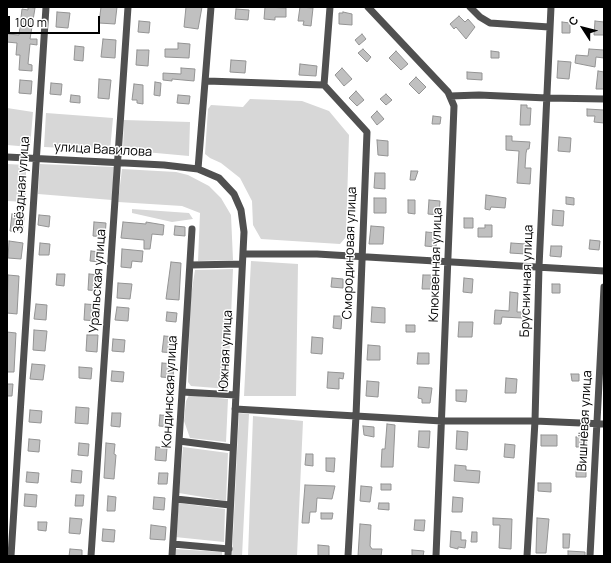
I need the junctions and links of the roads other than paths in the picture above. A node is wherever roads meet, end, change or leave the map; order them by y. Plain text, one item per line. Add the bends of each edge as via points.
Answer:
1 (46, 7) edge
2 (128, 7) edge
3 (211, 7) edge
4 (330, 7) edge
5 (368, 7) edge
6 (470, 7) edge
7 (551, 7) edge
8 (549, 27) junction
9 (206, 80) junction
10 (324, 85) junction
11 (450, 96) junction
12 (547, 98) junction
13 (604, 99) edge
14 (7, 157) edge
15 (35, 158) junction
16 (118, 162) junction
17 (198, 169) junction
18 (192, 229) dead end
19 (243, 254) junction
20 (361, 258) junction
21 (448, 263) junction
22 (242, 264) junction
23 (190, 265) junction
24 (539, 267) junction
25 (604, 271) edge
26 (604, 287) edge
27 (182, 392) junction
28 (236, 396) junction
29 (235, 409) junction
30 (356, 416) junction
31 (442, 421) junction
32 (535, 421) junction
33 (600, 424) edge
34 (179, 441) junction
35 (233, 448) junction
36 (176, 499) junction
37 (230, 505) junction
38 (173, 544) junction
39 (228, 552) edge
40 (11, 556) edge
41 (91, 556) edge
42 (172, 556) edge
43 (348, 556) edge
44 (436, 556) edge
45 (527, 556) edge
46 (590, 556) edge

1 - 15 street, Звёздная улица
2 - 16 street, Уральская улица
3 - 9 street
4 - 10 street
5 - 11 street
6 - 8 street via 490,23
7 - 8 street, Брусничная улица
8 - 12 street, Брусничная улица
9 - 10 street
9 - 17 street
10 - 20 street, Смородиновая улица via 367,132
11 - 12 street
11 - 21 street, Клюквенная улица via 454,106
12 - 13 street
12 - 24 street, Брусничная улица
14 - 15 street, улица Вавилова
15 - 16 street, улица Вавилова
15 - 40 street, Звёздная улица
16 - 17 street, улица Вавилова
16 - 41 street, Уральская улица
17 - 19 street, Южная улица via 219,178 236,197 243,220
18 - 23 street, Кондинская улица
19 - 20 street via 317,254
19 - 22 street, Южная улица
20 - 21 street
20 - 30 street, Смородиновая улица
21 - 24 street
21 - 31 street, Клюквенная улица
22 - 23 street
22 - 28 street, Южная улица
23 - 27 street, Кондинская улица
24 - 25 street
24 - 32 street, Брусничная улица
26 - 33 street, Вишнёвая улица
27 - 28 street
27 - 34 street, Кондинская улица
28 - 29 street, Южная улица
29 - 30 street
29 - 35 street, Южная улица
30 - 31 street
30 - 43 street, Смородиновая улица
31 - 32 street
31 - 44 street, Клюквенная улица
32 - 33 street
32 - 45 street, Брусничная улица
33 - 46 street, Вишнёвая улица
34 - 35 street
34 - 36 street, Кондинская улица
35 - 37 street, Южная улица
36 - 37 street
36 - 38 street, Кондинская улица
37 - 39 street, Южная улица
38 - 39 street
38 - 42 street, Кондинская улица

